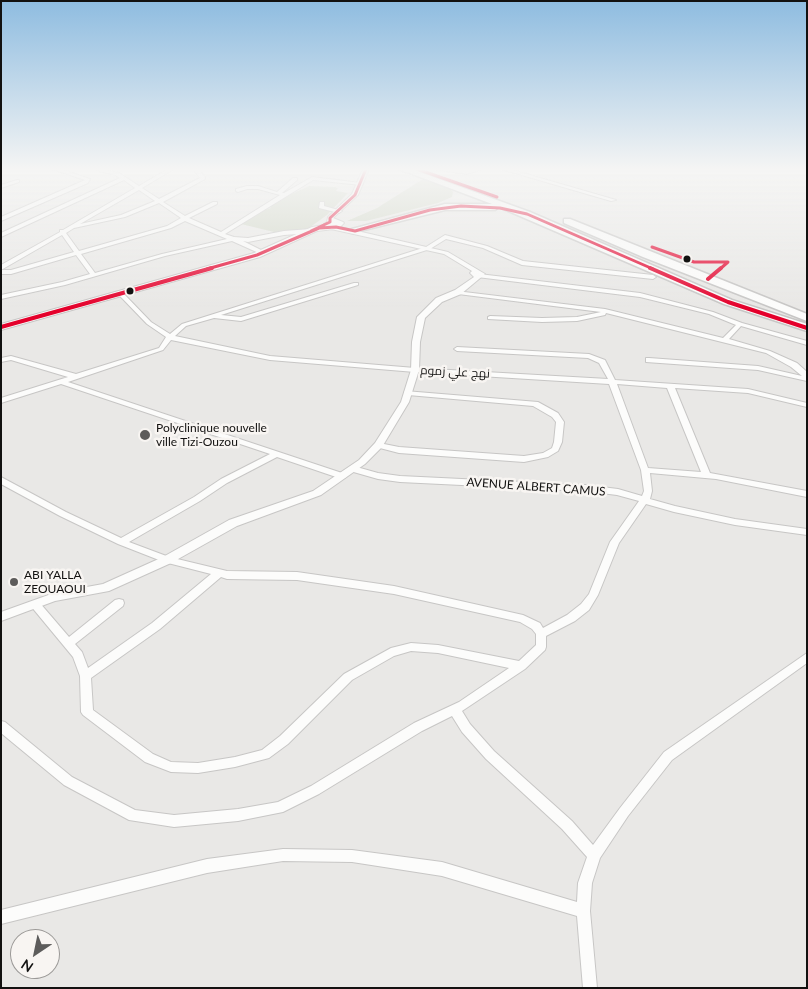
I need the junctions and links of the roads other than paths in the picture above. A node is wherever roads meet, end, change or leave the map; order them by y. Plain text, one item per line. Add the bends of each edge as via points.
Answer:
1 (44, 215) edge
2 (89, 215) edge
3 (125, 215) edge
4 (180, 215) edge
5 (193, 215) edge
6 (249, 215) edge
7 (339, 215) edge
8 (389, 215) edge
9 (400, 215) edge
10 (529, 215) edge
11 (536, 215) edge
12 (554, 215) edge
13 (186, 219) junction
14 (341, 226) junction
15 (62, 230) junction
16 (311, 231) junction
17 (221, 234) junction
18 (1, 235) edge
19 (233, 239) junction
20 (428, 248) junction
21 (78, 253) junction
22 (263, 254) junction
23 (1, 257) edge
24 (1, 267) edge
25 (595, 271) junction
26 (1, 272) edge
27 (475, 274) junction
28 (93, 276) junction
29 (653, 277) dead end
30 (356, 284) dead end
31 (591, 288) junction
32 (458, 292) junction
33 (121, 294) junction
34 (1, 297) edge
35 (611, 312) junction
36 (214, 316) junction
37 (490, 318) dead end
38 (807, 318) edge
39 (807, 322) edge
40 (740, 324) junction
41 (1, 327) edge
42 (807, 328) edge
43 (170, 337) junction
44 (724, 340) junction
45 (807, 344) edge
46 (457, 349) dead end
47 (1, 360) edge
48 (649, 360) dead end
49 (415, 370) junction
50 (807, 376) edge
51 (77, 377) junction
52 (807, 379) edge
53 (612, 381) junction
54 (62, 382) junction
55 (670, 385) junction
56 (408, 393) junction
57 (1, 401) edge
58 (807, 405) edge
59 (379, 445) junction
60 (277, 454) junction
61 (353, 468) junction
62 (645, 470) junction
63 (342, 476) junction
64 (707, 476) junction
65 (1, 480) edge
66 (807, 494) edge
67 (645, 499) junction
68 (807, 532) edge
69 (121, 542) junction
70 (167, 560) junction
71 (219, 573) junction
72 (119, 603) dead end
73 (35, 605) junction
74 (1, 617) edge
75 (541, 634) junction
76 (69, 643) junction
77 (807, 657) edge
78 (521, 666) junction
79 (85, 676) junction
80 (454, 709) junction
81 (1, 726) edge
82 (594, 856) junction
83 (583, 911) junction
84 (1, 917) edge
85 (590, 988) edge

1 - 18 street
2 - 15 street
3 - 15 street
4 - 13 street
5 - 13 street
6 - 17 street
7 - 14 street
8 - 14 highway
9 - 14 highway
10 - 42 highway via 719,298
11 - 39 highway via 714,290
12 - 38 highway
13 - 17 street
13 - 21 street via 169,227
14 - 16 main road
14 - 20 street
15 - 21 street
15 - 24 street
16 - 19 street via 248,240
16 - 22 main road
17 - 19 street
19 - 22 street
19 - 28 street
20 - 25 street via 445,237 522,263
20 - 27 street via 446,253
20 - 36 street
21 - 26 street
21 - 28 street
22 - 33 main road
23 - 24 street via 5,260
25 - 29 street
25 - 31 street
27 - 31 street
27 - 32 street
28 - 34 street
30 - 36 street via 241,319
31 - 40 street via 640,295
32 - 35 street
32 - 49 street via 439,300 421,317
33 - 41 main road
33 - 43 street, نهج علي زموم via 149,323
35 - 37 street via 577,319
35 - 44 street
36 - 43 street via 184,325
40 - 44 street
40 - 45 street
43 - 49 street, نهج علي زموم via 270,358
43 - 51 street via 161,349
44 - 50 street via 768,352 794,364
46 - 53 street via 589,356 602,362
47 - 51 street via 11,358
48 - 52 street via 758,368
49 - 53 street, نهج علي زموم
49 - 56 street
51 - 54 street
53 - 55 street, نهج علي زموم
53 - 62 street
54 - 57 street
54 - 60 street
55 - 58 street, نهج علي زموم via 748,392
55 - 64 street
56 - 59 street
56 - 59 street via 535,404 555,415 560,422 558,442 555,449 545,455 524,459 399,450
59 - 61 street
60 - 63 street
60 - 69 street via 224,481
61 - 63 street
61 - 67 street, AVENUE ALBERT CAMUS via 400,479 585,488
62 - 64 street
62 - 67 street via 648,491
63 - 70 street via 317,493 233,523
64 - 66 street
65 - 69 street
67 - 68 street, AVENUE ALBERT CAMUS via 726,520
67 - 75 street via 614,542 593,595 584,607
69 - 70 street
70 - 71 street
70 - 73 street via 105,588 54,597
71 - 75 street via 297,576 394,590 522,618 536,626
71 - 79 street via 156,626
72 - 76 street
73 - 74 street
73 - 76 street
75 - 78 street via 541,647
76 - 79 street via 78,655
77 - 82 street via 668,756
78 - 79 street via 438,649 411,647 391,652 348,677 284,740 265,754 198,768 171,767 149,758 96,720 87,712
78 - 80 street
80 - 81 street via 418,726 279,808 174,821 133,816 98,798 68,781
80 - 82 street via 490,755 567,825
82 - 83 street via 585,883
83 - 84 street via 442,869 352,856 283,855 207,866
83 - 85 street

